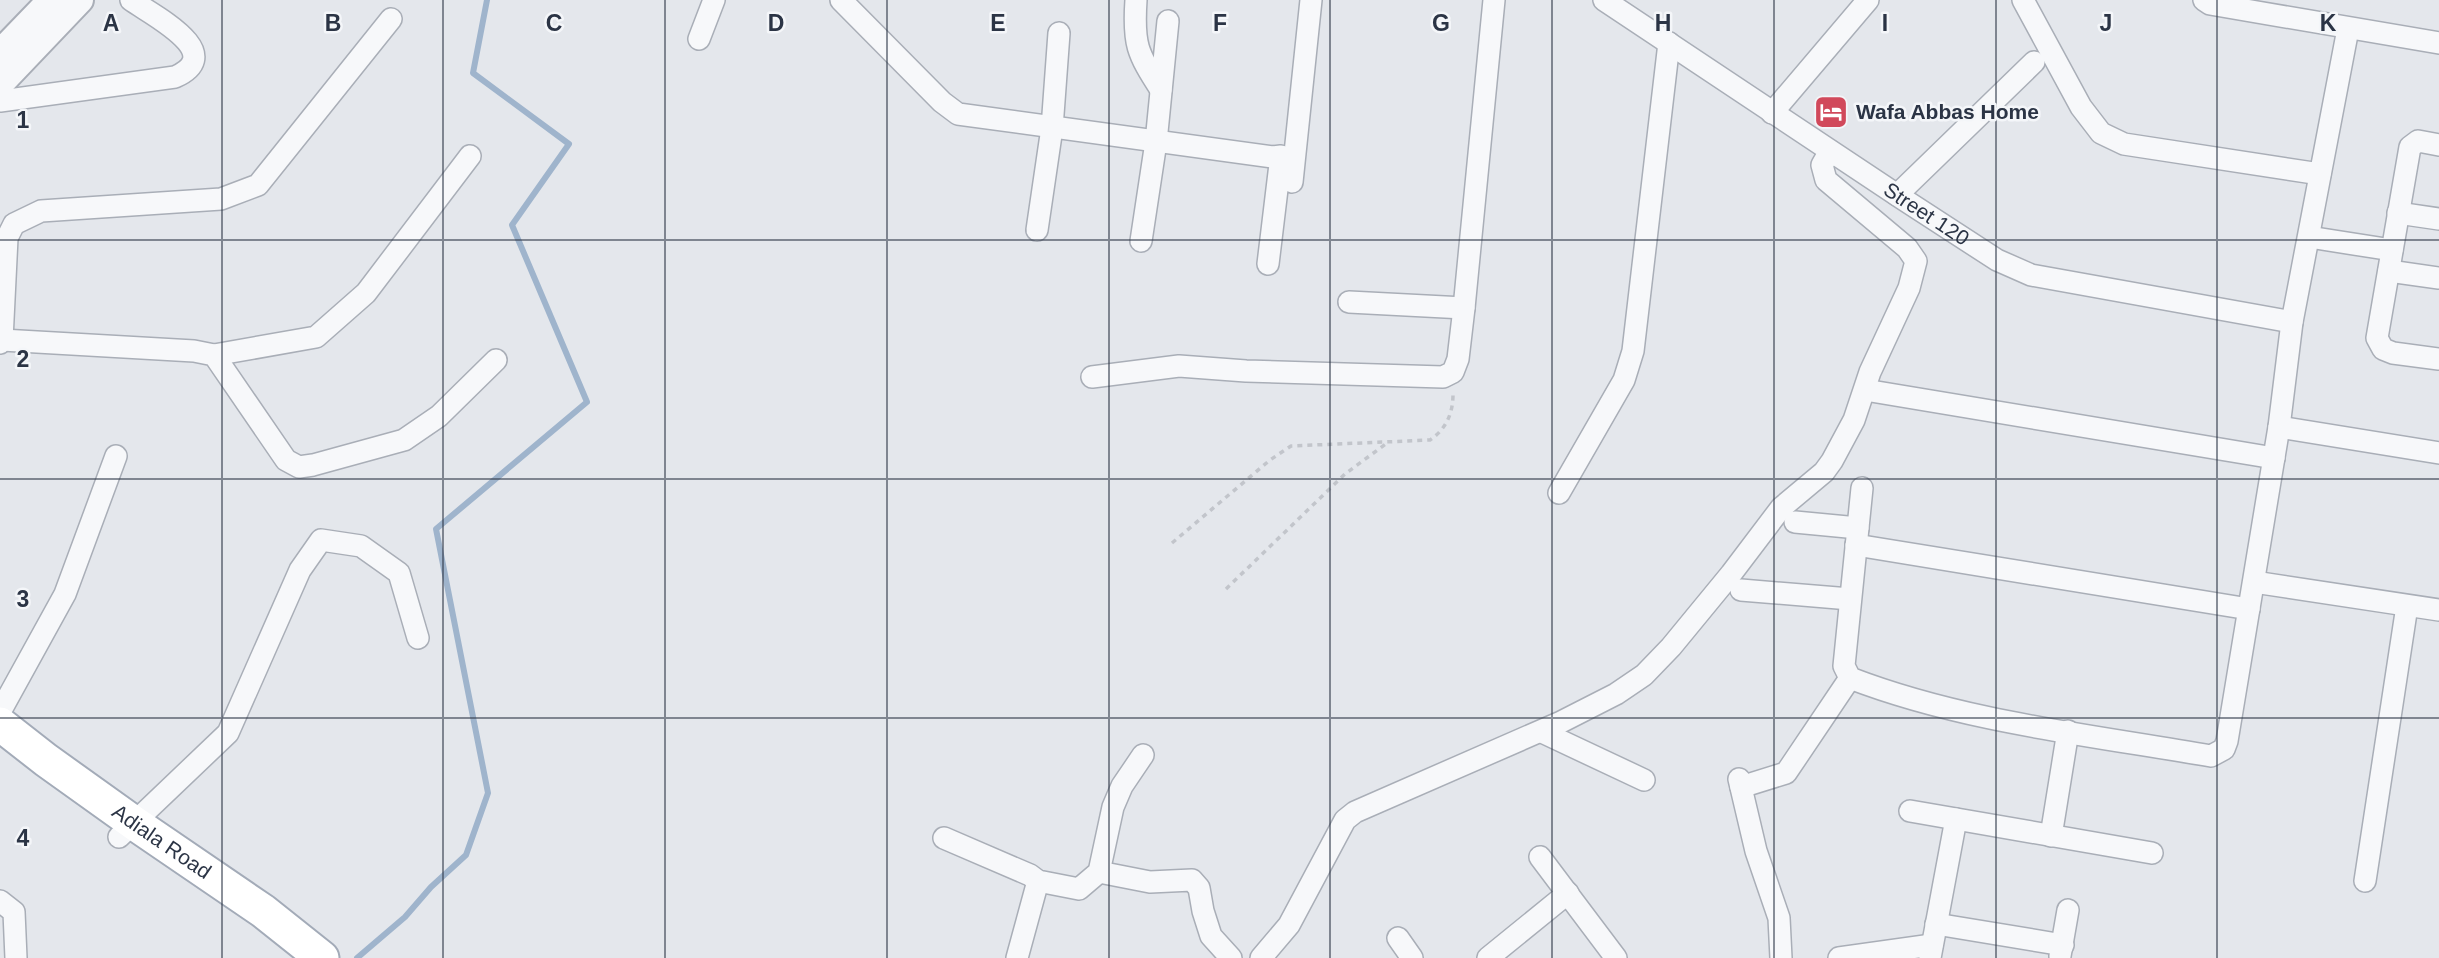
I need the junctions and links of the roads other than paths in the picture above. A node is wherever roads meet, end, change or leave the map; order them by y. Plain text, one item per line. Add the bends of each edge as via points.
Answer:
1 (51, 0) edge
2 (80, 0) edge
3 (131, 0) edge
4 (714, 0) edge
5 (841, 0) edge
6 (1136, 0) edge
7 (1311, 0) edge
8 (1494, 0) edge
9 (1604, 0) edge
10 (1868, 0) edge
11 (2023, 0) edge
12 (2204, 0) edge
13 (391, 19) dead end
14 (1168, 21) dead end
15 (2348, 29) junction
16 (1059, 33) dead end
17 (699, 38) dead end
18 (1669, 43) junction
19 (2439, 43) edge
20 (0, 53) edge
21 (2034, 62) dead end
22 (0, 84) edge
23 (1161, 90) junction
24 (0, 101) edge
25 (1772, 113) junction
26 (1052, 128) junction
27 (1297, 135) junction
28 (1156, 142) junction
29 (2439, 145) edge
30 (1830, 151) junction
31 (470, 156) dead end
32 (1281, 156) junction
33 (2320, 174) junction
34 (1897, 195) junction
35 (1288, 208) dead end
36 (2399, 213) junction
37 (2439, 219) edge
38 (1037, 230) dead end
39 (2309, 237) junction
40 (1140, 241) dead end
41 (2392, 250) junction
42 (1268, 264) dead end
43 (2389, 271) junction
44 (2439, 278) edge
45 (1349, 302) dead end
46 (1464, 307) junction
47 (2292, 322) junction
48 (1, 341) edge
49 (214, 355) junction
50 (2439, 359) edge
51 (496, 360) dead end
52 (1092, 377) dead end
53 (1865, 390) junction
54 (2279, 427) junction
55 (2439, 453) edge
56 (116, 456) dead end
57 (2274, 458) junction
58 (1862, 488) dead end
59 (1559, 492) dead end
60 (1795, 522) dead end
61 (1857, 536) junction
62 (2254, 582) junction
63 (1741, 590) dead end
64 (1850, 599) junction
65 (2407, 606) junction
66 (2249, 609) junction
67 (2439, 610) edge
68 (418, 638) dead end
69 (1850, 678) junction
70 (0, 712) edge
71 (0, 724) edge
72 (2068, 731) junction
73 (1542, 732) junction
74 (0, 748) edge
75 (1143, 755) dead end
76 (1644, 780) dead end
77 (1910, 811) dead end
78 (1956, 819) junction
79 (126, 830) junction
80 (2050, 836) junction
81 (944, 838) dead end
82 (2152, 853) dead end
83 (1540, 857) dead end
84 (1099, 872) junction
85 (1038, 881) junction
86 (2365, 881) dead end
87 (1567, 893) junction
88 (0, 901) edge
89 (2068, 910) dead end
90 (1398, 938) dead end
91 (1932, 942) edge
92 (2061, 951) edge
93 (1873, 956) edge
94 (16, 958) edge
95 (291, 958) edge
96 (322, 958) edge
97 (1017, 958) edge
98 (1231, 958) edge
99 (1261, 958) edge
100 (1412, 958) edge
101 (1488, 958) edge
102 (1616, 958) edge
103 (1781, 958) edge
104 (1839, 958) edge

1 - 20 street
2 - 22 street
3 - 24 street via 189,41 194,51 187,72
4 - 17 street
5 - 26 street via 958,114
6 - 23 street via 1134,33 1142,62
7 - 27 street
8 - 46 street
9 - 18 street, Street 120
10 - 25 street
11 - 33 street via 2081,107 2101,134 2124,144
12 - 15 street
13 - 48 street via 258,185 221,199 41,211 14,224 7,238
14 - 23 street
15 - 19 street
15 - 33 street
16 - 26 street
18 - 25 street, Street 120
18 - 59 street via 1633,351 1624,380
21 - 34 street
23 - 28 street
25 - 30 street, Street 120
26 - 28 street
26 - 38 street
27 - 32 street
27 - 35 street
28 - 32 street
28 - 40 street
29 - 36 street via 2418,141 2410,147
30 - 34 street, Street 120
30 - 53 street via 1822,165 1826,180 1907,248 1916,261
31 - 49 street via 366,293 316,337
32 - 42 street
33 - 39 street
34 - 47 street, Street 120 via 1997,260 2031,275
36 - 37 street
36 - 41 street
39 - 41 street
39 - 47 street
41 - 43 street
43 - 44 street
43 - 50 street via 2377,338 2383,349
45 - 46 street
46 - 52 street via 1458,359 1453,372 1443,377 1179,366
47 - 54 street
48 - 49 street
49 - 51 street via 286,460 299,467 404,440 439,416
53 - 57 street
53 - 73 street via 1854,420 1824,472 1781,508 1671,647 1644,675 1616,694
54 - 55 street
54 - 57 street
56 - 70 street via 65,594
57 - 62 street
58 - 61 street
60 - 61 street
61 - 64 street
61 - 66 street
62 - 65 street
62 - 66 street
63 - 64 street
64 - 69 street via 1844,666
65 - 67 street
65 - 86 street
66 - 72 street via 2224,749 2211,756
68 - 79 street via 400,573 361,546 321,540 300,570 228,733
69 - 72 street via 1885,692 1969,713
69 - 103 street via 1786,773 1740,783 1756,851 1779,918
71 - 79 main road, Adiala Road
72 - 80 street
73 - 76 street
73 - 99 street via 1345,820 1289,925
74 - 79 main road, Adiala Road
75 - 84 street via 1113,807
77 - 78 street
78 - 80 street
78 - 91 street
79 - 95 main road, Adiala Road
79 - 96 main road, Adiala Road via 262,911
80 - 82 street
81 - 85 street
83 - 87 street
84 - 85 street via 1079,889
84 - 98 street via 1150,882 1192,880 1199,888 1211,936
85 - 97 street
87 - 101 street
87 - 102 street
88 - 94 street via 14,912
89 - 92 street
90 - 100 street
91 - 92 street
91 - 93 street
93 - 104 street

